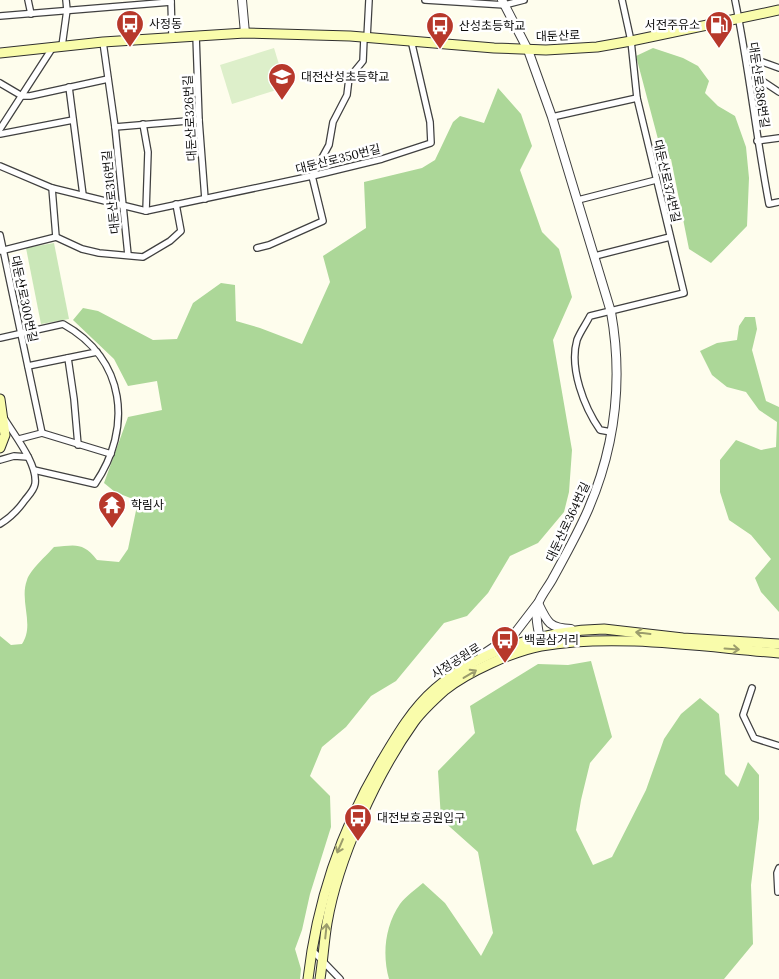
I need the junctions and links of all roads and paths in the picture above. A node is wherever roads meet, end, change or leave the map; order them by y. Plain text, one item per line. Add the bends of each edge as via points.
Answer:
1 (28, 0) edge
2 (66, 0) edge
3 (242, 0) edge
4 (369, 0) edge
5 (426, 0) edge
6 (524, 0) edge
7 (622, 0) edge
8 (735, 0) edge
9 (171, 1) edge
10 (503, 3) edge
11 (67, 10) junction
12 (779, 10) edge
13 (31, 14) junction
14 (0, 16) edge
15 (739, 18) junction
16 (245, 33) junction
17 (172, 36) junction
18 (196, 36) junction
19 (365, 38) junction
20 (411, 40) junction
21 (632, 41) junction
22 (104, 42) junction
23 (58, 47) junction
24 (528, 50) junction
25 (0, 54) edge
26 (746, 56) junction
27 (779, 68) edge
28 (108, 79) junction
29 (0, 83) edge
30 (750, 83) junction
31 (68, 87) junction
32 (779, 92) edge
33 (22, 96) junction
34 (637, 98) junction
35 (552, 117) junction
36 (73, 120) junction
37 (199, 120) junction
38 (143, 124) junction
39 (115, 127) junction
40 (0, 129) edge
41 (0, 134) edge
42 (779, 138) edge
43 (757, 141) junction
44 (0, 166) edge
45 (312, 176) junction
46 (656, 180) junction
47 (52, 188) junction
48 (83, 195) junction
49 (205, 200) junction
50 (578, 200) junction
51 (779, 202) edge
52 (176, 204) junction
53 (123, 205) junction
54 (146, 210) junction
55 (0, 235) edge
56 (56, 237) junction
57 (670, 238) junction
58 (257, 248) dead end
59 (2, 251) edge
60 (128, 255) junction
61 (595, 256) junction
62 (611, 312) junction
63 (21, 332) junction
64 (0, 338) edge
65 (97, 352) junction
66 (68, 358) junction
67 (28, 366) junction
68 (0, 399) edge
69 (4, 417) junction
70 (611, 432) junction
71 (42, 434) junction
72 (19, 439) junction
73 (78, 445) junction
74 (0, 448) edge
75 (111, 454) junction
76 (28, 457) junction
77 (0, 460) edge
78 (34, 470) junction
79 (0, 524) edge
80 (538, 603) junction
81 (591, 629) junction
82 (540, 642) junction
83 (779, 644) edge
84 (779, 653) edge
85 (466, 667) junction
86 (752, 688) dead end
87 (779, 746) edge
88 (779, 868) edge
89 (778, 892) edge
90 (313, 951) junction
91 (323, 959) junction
92 (308, 979) edge
93 (320, 979) edge
94 (340, 979) edge

1 - 13 street
2 - 11 street
3 - 16 street
4 - 19 street
5 - 10 street
6 - 10 street
7 - 21 street, 대둔산로374번길
8 - 15 street, 대둔산로386번길
9 - 11 street
9 - 17 street
10 - 24 street, 대둔산로364번길
11 - 13 street
11 - 23 street
12 - 15 main road, 대둔산로
13 - 14 street
15 - 21 main road, 대둔산로
15 - 26 street, 대둔산로386번길
16 - 18 main road, 대둔산로
16 - 19 main road, 대둔산로
17 - 18 main road, 대둔산로
17 - 22 main road, 대둔산로
18 - 37 street, 대둔산로326번길
19 - 20 main road, 대둔산로
19 - 45 street via 363,62 349,78 347,95 333,122 329,145
20 - 24 main road, 대둔산로
20 - 45 street, 대둔산로350번길 via 430,122 431,143
21 - 24 main road, 대둔산로 via 597,47
21 - 34 street, 대둔산로374번길
22 - 23 main road, 대둔산로
22 - 28 street, 대둔산로316번길
23 - 25 main road, 대둔산로
23 - 33 street
24 - 35 street, 대둔산로364번길
26 - 27 street
26 - 30 street, 대둔산로386번길
28 - 31 street
28 - 39 street, 대둔산로316번길
29 - 33 street
30 - 32 street via 761,80
30 - 43 street, 대둔산로386번길
31 - 33 street
31 - 36 street
33 - 40 street
34 - 35 street
34 - 46 street, 대둔산로374번길
35 - 50 street, 대둔산로364번길
36 - 41 street
36 - 48 street
37 - 38 street
37 - 49 street, 대둔산로326번길
38 - 39 street
38 - 54 street via 148,152
39 - 53 street, 대둔산로316번길
42 - 43 street
43 - 51 street, 대둔산로386번길 via 769,204
44 - 47 street, 대둔산로350번길
45 - 49 street, 대둔산로350번길
45 - 58 street via 323,221
46 - 50 street
46 - 57 street, 대둔산로374번길
47 - 48 street, 대둔산로350번길
47 - 56 street
48 - 53 street, 대둔산로350번길
49 - 52 street, 대둔산로350번길
50 - 61 street, 대둔산로364번길
52 - 54 street, 대둔산로350번길
52 - 60 street via 181,231 170,242 143,257
53 - 54 street, 대둔산로350번길
53 - 60 street, 대둔산로316번길
55 - 59 street, 대둔산로300번길
56 - 59 street
56 - 60 street via 82,249
57 - 61 street
57 - 62 street, 대둔산로374번길 via 684,293
59 - 63 street, 대둔산로300번길
61 - 62 street, 대둔산로364번길
62 - 70 street, 대둔산로364번길 via 617,372
62 - 70 street via 590,316 575,352 584,400 600,430
63 - 64 street
63 - 65 street via 63,324
63 - 67 street, 대둔산로300번길
65 - 66 street
65 - 75 street via 116,391 119,412 118,433
66 - 67 street
66 - 73 street
67 - 71 street, 대둔산로300번길
68 - 69 main road
69 - 72 street
69 - 74 main road via 5,435
70 - 80 street, 대둔산로364번길 via 606,459 588,509
71 - 72 street
71 - 73 street
72 - 76 street
73 - 75 street
75 - 78 street via 95,484
76 - 77 street
76 - 78 street
78 - 79 street via 35,483 31,493
80 - 81 street via 553,626
80 - 82 street via 536,615
80 - 85 street, 대둔산로364번길 via 515,633
81 - 82 main road, 사정공원로 via 572,631
83 -> 81 main road, 사정공원로
82 -> 84 main road, 사정공원로 via 651,643
82 - 85 main road, 사정공원로 via 486,655
91 -> 82 main road, 사정공원로 via 327,922 342,865 368,802 415,721 446,689 481,668
85 -> 90 main road, 사정공원로 via 435,689 402,726 372,776 336,855 320,906
86 - 87 street via 743,715 746,723 754,738
88 - 89 street
90 - 91 street
90 - 92 main road, 사정공원로
91 - 93 main road, 사정공원로
91 - 94 street

